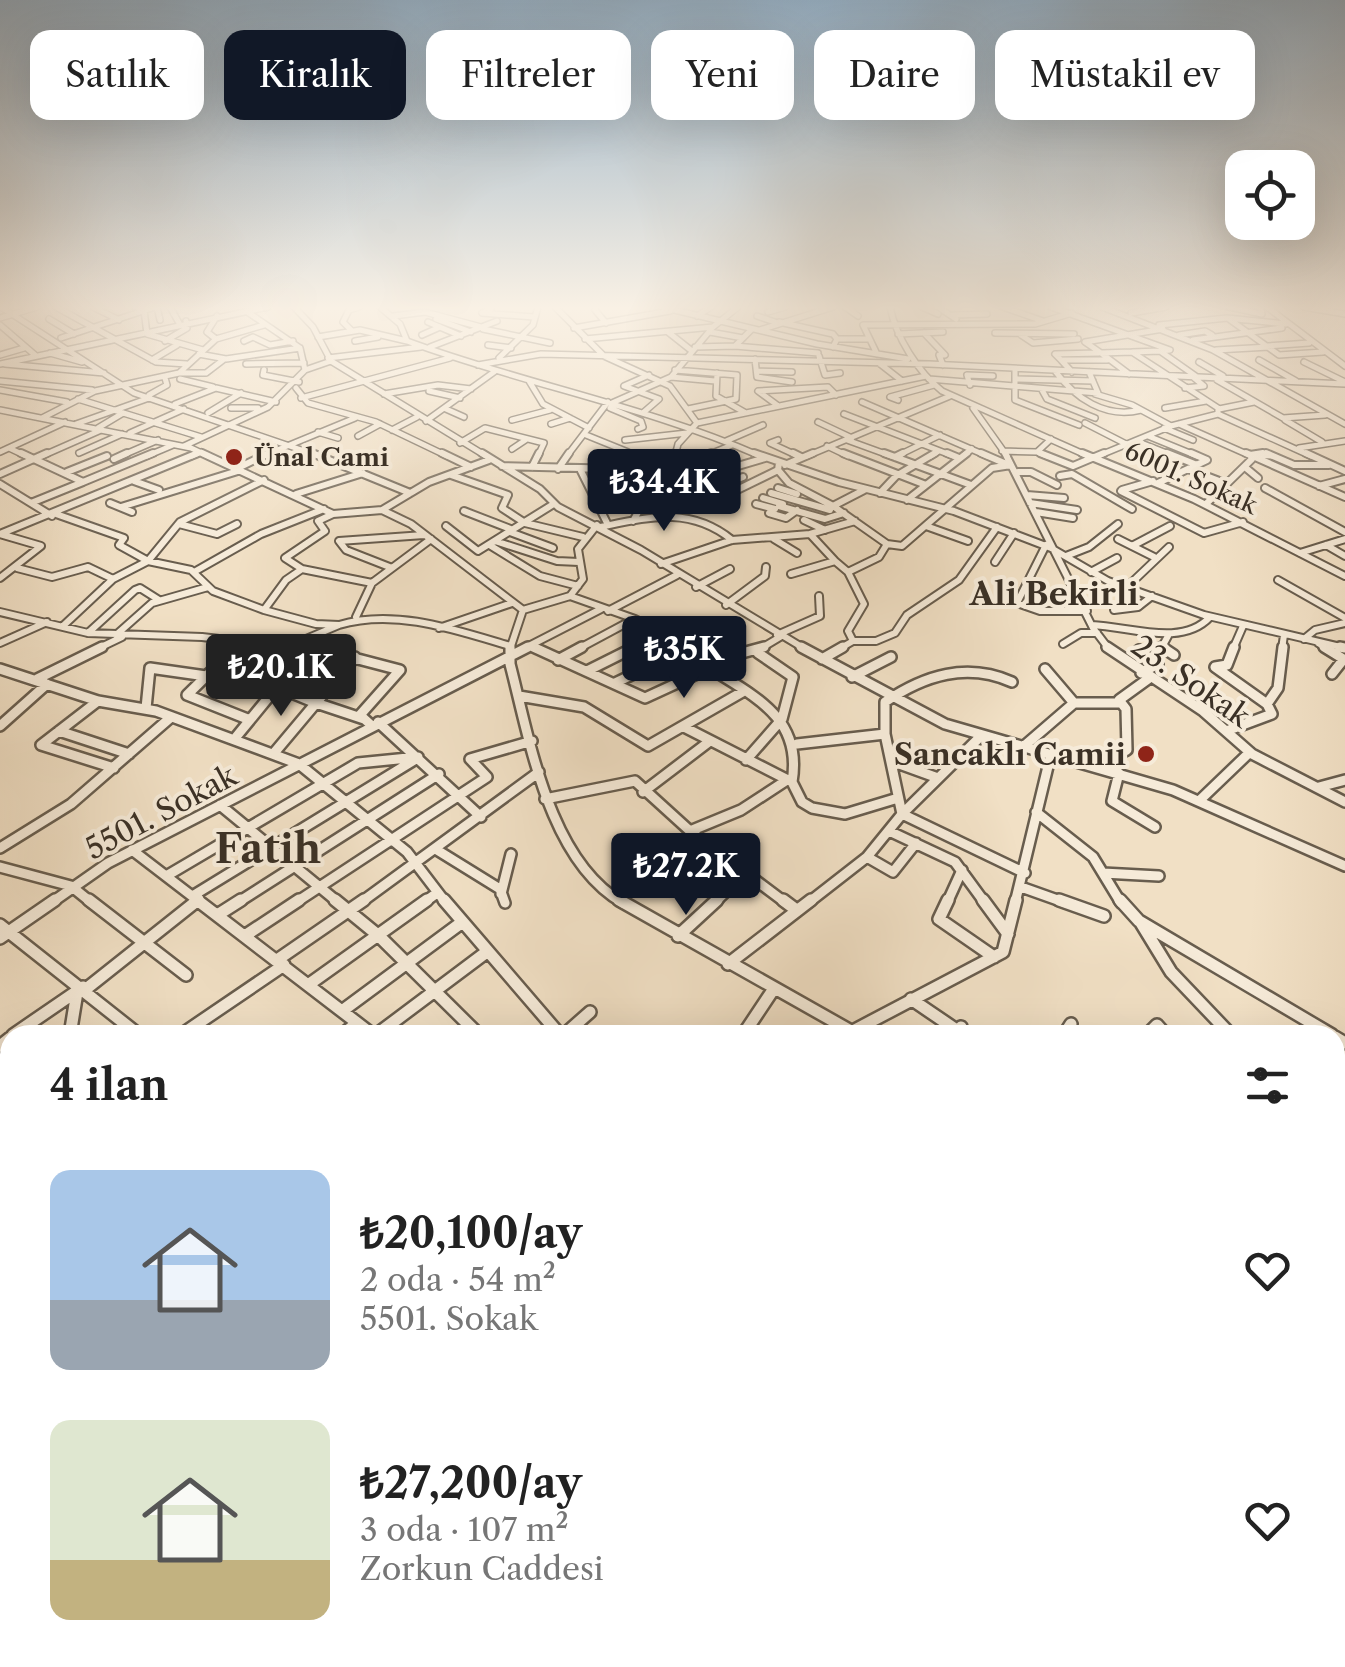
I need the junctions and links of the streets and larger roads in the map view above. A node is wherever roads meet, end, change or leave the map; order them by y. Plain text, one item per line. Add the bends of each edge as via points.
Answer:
1 (42, 385) edge
2 (126, 385) joint
3 (167, 385) edge
4 (204, 385) edge
5 (297, 385) joint
6 (353, 385) edge
7 (369, 385) edge
8 (428, 385) edge
9 (477, 385) edge
10 (530, 385) edge
11 (542, 385) edge
12 (627, 385) edge
13 (655, 385) edge
14 (667, 385) edge
15 (715, 385) edge
16 (739, 385) edge
17 (861, 385) edge
18 (882, 385) edge
19 (970, 385) edge
20 (1018, 385) edge
21 (1066, 385) edge
22 (1094, 385) edge
23 (1177, 385) edge
24 (1203, 385) edge
25 (1226, 385) edge
26 (1281, 385) edge
27 (934, 386) joint
28 (993, 386) joint
29 (216, 388) junction
30 (429, 388) junction
31 (866, 388) junction
32 (1182, 388) junction
33 (472, 389) junction
34 (1018, 389) junction
35 (95, 390) junction
36 (1042, 390) junction
37 (1069, 390) junction
38 (1, 391) edge
39 (639, 391) junction
40 (1091, 392) junction
41 (240, 393) junction
42 (384, 394) junction
43 (836, 394) junction
44 (151, 396) junction
45 (950, 396) junction
46 (825, 397) junction
47 (75, 398) junction
48 (460, 398) junction
49 (300, 399) junction
50 (898, 400) dead end
51 (1206, 401) junction
52 (67, 402) junction
53 (276, 402) junction
54 (727, 402) junction
55 (862, 402) dead end
56 (1254, 402) junction
57 (175, 404) junction
58 (607, 404) junction
59 (842, 404) dead end
60 (777, 405) junction
61 (874, 407) joint
62 (231, 408) dead end
63 (973, 408) junction
64 (1164, 408) dead end
65 (112, 409) junction
66 (184, 409) junction
67 (263, 409) junction
68 (688, 409) junction
69 (446, 410) junction
70 (550, 410) junction
71 (1142, 410) junction
72 (1219, 411) junction
73 (0, 412) edge
74 (123, 412) junction
75 (644, 412) junction
76 (744, 412) junction
77 (208, 413) junction
78 (844, 414) dead end
79 (1328, 414) junction
80 (900, 416) junction
81 (464, 417) dead end
82 (356, 418) junction
83 (570, 418) junction
84 (1282, 418) junction
85 (42, 419) junction
86 (422, 419) junction
87 (512, 420) dead end
88 (65, 422) junction
89 (151, 422) junction
90 (234, 422) junction
91 (818, 422) dead end
92 (76, 424) junction
93 (380, 424) junction
94 (551, 424) dead end
95 (1082, 424) junction
96 (1179, 424) junction
97 (1345, 424) edge
98 (696, 425) junction
99 (763, 425) dead end
100 (1168, 427) junction
101 (100, 428) junction
102 (880, 428) junction
103 (638, 429) dead end
104 (392, 430) junction
105 (315, 431) junction
106 (587, 432) junction
107 (126, 433) junction
108 (686, 433) junction
109 (940, 435) junction
110 (358, 436) dead end
111 (1148, 436) junction
112 (201, 437) junction
113 (338, 438) dead end
114 (527, 439) junction
115 (849, 439) junction
116 (1051, 439) junction
117 (159, 440) junction
118 (625, 440) dead end
119 (778, 440) dead end
120 (1192, 440) dead end
121 (1345, 440) edge
122 (1136, 441) junction
123 (1060, 442) junction
124 (1322, 442) junction
125 (460, 443) junction
126 (729, 443) junction
127 (295, 444) junction
128 (922, 444) junction
129 (180, 445) junction
130 (1128, 445) junction
131 (826, 446) junction
132 (1293, 447) junction
133 (88, 449) junction
134 (512, 449) dead end
135 (972, 449) junction
136 (3, 450) edge
137 (939, 450) junction
138 (1002, 451) junction
139 (202, 452) junction
140 (628, 452) dead end
141 (1037, 452) junction
142 (1265, 453) junction
143 (79, 454) dead end
144 (673, 455) junction
145 (36, 457) junction
146 (110, 457) junction
147 (802, 457) junction
148 (895, 457) junction
149 (1251, 457) junction
150 (765, 458) junction
151 (959, 458) junction
152 (1098, 458) junction
153 (489, 460) junction
154 (127, 464) junction
155 (913, 464) junction
156 (1008, 464) junction
157 (1197, 465) junction
158 (1331, 465) junction
159 (499, 466) junction
160 (680, 466) junction
161 (781, 466) junction
162 (471, 467) junction
163 (532, 467) junction
164 (1246, 468) junction
165 (240, 469) junction
166 (558, 469) junction
167 (1187, 469) junction
168 (581, 470) junction
169 (1072, 470) junction
170 (67, 472) junction
171 (638, 472) junction
172 (1018, 472) junction
173 (363, 473) junction
174 (0, 474) edge
175 (940, 474) junction
176 (451, 475) junction
177 (1345, 475) edge
178 (896, 476) junction
179 (1060, 476) dead end
180 (743, 477) dead end
181 (664, 478) junction
182 (697, 478) junction
183 (1258, 478) dead end
184 (264, 480) junction
185 (134, 481) junction
186 (83, 482) junction
187 (1156, 482) junction
188 (0, 484) edge
189 (1227, 484) junction
190 (926, 485) junction
191 (971, 485) junction
192 (1057, 485) dead end
193 (1316, 486) junction
194 (715, 488) junction
195 (1265, 488) dead end
196 (14, 490) junction
197 (160, 490) dead end
198 (866, 490) junction
199 (1121, 490) junction
200 (412, 492) junction
201 (880, 493) junction
202 (296, 494) junction
203 (797, 494) junction
204 (0, 495) edge
205 (1110, 495) junction
206 (1345, 497) edge
207 (1064, 498) dead end
208 (1028, 499) junction
209 (906, 500) junction
210 (32, 502) junction
211 (110, 502) dead end
212 (806, 502) junction
213 (552, 504) junction
214 (756, 504) dead end
215 (1206, 504) junction
216 (779, 506) junction
217 (121, 508) junction
218 (324, 509) junction
219 (947, 509) junction
220 (1132, 509) dead end
221 (382, 510) junction
222 (796, 510) junction
223 (838, 510) junction
224 (132, 512) dead end
225 (464, 512) dead end
226 (1036, 512) junction
227 (333, 514) junction
228 (54, 515) junction
229 (806, 517) junction
230 (786, 518) junction
231 (826, 519) junction
232 (634, 521) junction
233 (855, 521) junction
234 (1243, 522) junction
235 (525, 523) junction
236 (179, 524) junction
237 (237, 524) dead end
238 (1118, 524) dead end
239 (446, 526) dead end
240 (602, 526) junction
241 (926, 526) junction
242 (1170, 526) dead end
243 (837, 527) junction
244 (997, 527) junction
245 (824, 530) junction
246 (511, 531) junction
247 (0, 534) edge
248 (810, 534) junction
249 (1014, 534) junction
250 (1345, 535) edge
251 (428, 536) junction
252 (583, 538) junction
253 (774, 539) junction
254 (1118, 539) dead end
255 (732, 540) junction
256 (968, 541) dead end
257 (493, 543) junction
258 (887, 544) junction
259 (1326, 544) junction
260 (1046, 545) junction
261 (1132, 546) junction
262 (1169, 547) dead end
263 (553, 548) dead end
264 (1299, 553) junction
265 (797, 554) dead end
266 (1062, 554) junction
267 (1345, 556) edge
268 (1154, 557) junction
269 (1117, 558) dead end
270 (148, 561) junction
271 (834, 561) junction
272 (578, 562) junction
273 (996, 562) dead end
274 (661, 564) junction
275 (18, 568) junction
276 (392, 568) junction
277 (302, 569) junction
278 (730, 569) dead end
279 (194, 572) junction
280 (766, 572) dead end
281 (848, 572) junction
282 (1092, 572) junction
283 (791, 574) dead end
284 (676, 575) junction
285 (1, 576) edge
286 (1345, 576) edge
287 (113, 580) junction
288 (1278, 580) dead end
289 (372, 583) junction
290 (578, 586) junction
291 (696, 587) junction
292 (1127, 587) junction
293 (208, 588) junction
294 (570, 596) junction
295 (819, 596) dead end
296 (1152, 596) junction
297 (160, 600) junction
298 (512, 603) junction
299 (726, 606) junction
300 (264, 610) junction
301 (522, 610) junction
302 (604, 610) junction
303 (1114, 610) dead end
304 (1087, 611) junction
305 (0, 612) edge
306 (356, 617) junction
307 (1210, 617) junction
308 (634, 618) junction
309 (1345, 620) edge
310 (47, 622) junction
311 (339, 624) junction
312 (63, 626) junction
313 (1242, 626) junction
314 (438, 628) junction
315 (1094, 629) junction
316 (88, 633) junction
317 (662, 633) junction
318 (1284, 635) junction
319 (119, 636) junction
320 (779, 636) junction
321 (1168, 636) junction
322 (1304, 639) junction
323 (852, 641) junction
324 (1317, 642) junction
325 (0, 643) edge
326 (240, 644) junction
327 (1063, 644) dead end
328 (531, 646) junction
329 (284, 648) junction
330 (1345, 648) edge
331 (295, 650) junction
332 (691, 650) junction
333 (1139, 650) dead end
334 (510, 651) junction
335 (758, 653) junction
336 (1174, 655) dead end
337 (354, 657) junction
338 (890, 657) dead end
339 (822, 659) junction
340 (558, 660) junction
341 (1344, 660) edge
342 (0, 669) edge
343 (708, 669) junction
344 (1045, 669) dead end
345 (587, 671) junction
346 (1332, 674) dead end
347 (206, 676) junction
348 (852, 676) junction
349 (1144, 676) junction
350 (42, 681) junction
351 (1012, 682) dead end
352 (615, 683) junction
353 (277, 687) junction
354 (744, 691) junction
355 (519, 696) junction
356 (890, 698) junction
357 (1071, 700) junction
358 (98, 701) junction
359 (316, 703) junction
360 (1122, 704) junction
361 (1267, 704) junction
362 (146, 708) junction
363 (170, 718) junction
364 (782, 718) junction
365 (250, 720) junction
366 (371, 722) junction
367 (0, 726) edge
368 (686, 728) junction
369 (1229, 730) junction
370 (59, 731) junction
371 (885, 734) junction
372 (982, 734) junction
373 (236, 738) junction
374 (710, 741) junction
375 (532, 742) junction
376 (797, 744) junction
377 (1023, 747) junction
378 (1250, 752) junction
379 (274, 753) junction
380 (129, 754) junction
381 (1051, 754) junction
382 (418, 757) junction
383 (746, 760) junction
384 (891, 761) junction
385 (299, 764) junction
386 (1094, 766) junction
387 (114, 768) junction
388 (539, 772) junction
389 (1119, 773) junction
390 (438, 774) junction
391 (938, 778) junction
392 (1345, 780) edge
393 (789, 781) junction
394 (326, 782) junction
395 (1320, 787) junction
396 (643, 792) junction
397 (459, 795) junction
398 (898, 798) junction
399 (347, 799) junction
400 (545, 800) junction
401 (1200, 800) junction
402 (1345, 802) edge
403 (220, 804) junction
404 (1036, 812) junction
405 (902, 814) junction
406 (481, 817) junction
407 (370, 818) junction
408 (1156, 827) dead end
409 (247, 828) junction
410 (690, 831) junction
411 (889, 831) junction
412 (393, 838) junction
413 (916, 843) junction
414 (712, 846) junction
415 (271, 847) junction
416 (0, 848) edge
417 (132, 850) junction
418 (437, 850) junction
419 (511, 854) dead end
420 (867, 857) junction
421 (417, 863) junction
422 (294, 866) junction
423 (1345, 866) edge
424 (0, 867) edge
425 (962, 870) junction
426 (747, 872) junction
427 (1025, 873) junction
428 (1103, 873) junction
429 (168, 875) junction
430 (1159, 876) dead end
431 (72, 886) junction
432 (320, 886) junction
433 (1021, 887) junction
434 (666, 892) dead end
435 (437, 894) junction
436 (196, 897) junction
437 (348, 910) junction
438 (795, 910) junction
439 (219, 914) junction
440 (1104, 916) dead end
441 (1140, 921) junction
442 (461, 923) junction
443 (6, 927) edge
444 (1008, 934) junction
445 (246, 935) junction
446 (378, 936) junction
447 (678, 936) junction
448 (0, 938) edge
449 (144, 941) junction
450 (488, 952) junction
451 (994, 956) junction
452 (280, 962) junction
453 (405, 964) junction
454 (728, 964) junction
455 (186, 975) dead end
456 (308, 985) junction
457 (82, 989) junction
458 (773, 990) junction
459 (434, 991) junction
460 (911, 999) junction
461 (342, 1010) junction
462 (590, 1012) dead end
463 (357, 1023) junction
464 (28, 1025) edge
465 (73, 1025) edge
466 (127, 1025) edge
467 (195, 1025) edge
468 (354, 1025) edge
469 (360, 1025) edge
470 (388, 1025) edge
471 (470, 1025) edge
472 (549, 1025) edge
473 (570, 1025) edge
474 (750, 1025) edge
475 (836, 1025) edge
476 (867, 1025) edge
477 (949, 1025) edge
478 (1222, 1025) edge
479 (1315, 1025) edge

1 - 35 street
2 - 35 street
2 - 44 street
3 - 44 street
4 - 29 street
5 - 49 street
5 - 53 street
6 - 49 street
7 - 42 street
8 - 30 street
9 - 33 street
10 - 70 street
11 - 58 street
12 - 39 street
13 - 39 street
14 - 68 street
15 - 54 street via 716,396
16 - 54 street via 737,398
17 - 31 street
18 - 31 street
19 - 28 street
20 - 34 street
21 - 37 street
22 - 40 street via 1098,393
23 - 32 street
24 - 32 street
25 - 56 street
26 - 79 street
27 - 45 street, 6001. Sokak
27 - 50 street via 890,397
28 - 34 street
29 - 41 street
29 - 57 street
30 - 33 street
30 - 42 street
30 - 48 street
31 - 43 street
32 - 51 street
33 - 48 street
34 - 36 street
34 - 95 street via 1015,400
35 - 47 street
36 - 37 street
36 - 95 street via 1048,399 1095,418
37 - 40 street
37 - 71 street via 1114,412
38 - 52 street
39 - 58 street
39 - 75 street via 660,400
40 - 71 street
41 - 53 street
41 - 77 street
42 - 86 street
43 - 46 street
43 - 60 street via 827,385 758,391
44 - 57 street
44 - 65 street
44 - 66 street
45 - 63 street, 6001. Sokak
45 - 80 street
46 - 59 street
46 - 60 street
47 - 52 street
47 - 65 street
48 - 69 street
49 - 82 street
51 - 64 street
51 - 72 street
52 - 85 street
53 - 67 street
54 - 68 street
54 - 76 street
55 - 61 street
56 - 72 street
56 - 84 street
57 - 66 street
58 - 75 street
58 - 103 street via 641,421
58 - 106 street
60 - 76 street
61 - 80 street
62 - 67 street
63 - 116 street, 6001. Sokak
63 - 138 street
65 - 74 street
65 - 92 street
66 - 77 street
66 - 89 street
66 - 90 street
67 - 90 street
68 - 98 street
69 - 81 street
69 - 86 street
70 - 83 street
70 - 87 street
71 - 100 street
72 - 96 street
72 - 132 street
73 - 85 street
74 - 89 street
74 - 101 street
75 - 98 street
76 - 98 street
77 - 90 street
78 - 102 street
79 - 84 street
79 - 97 street
80 - 102 street
80 - 109 street
82 - 93 street
82 - 105 street
83 - 94 street
83 - 106 street
84 - 124 street
85 - 88 street
86 - 104 street
86 - 125 street
88 - 92 street
88 - 136 street
89 - 107 street
89 - 112 street
90 - 112 street
90 - 127 street
91 - 115 street
92 - 101 street
93 - 104 street
93 - 110 street
95 - 123 street
95 - 130 street
96 - 100 street
96 - 149 street
98 - 108 street
98 - 126 street
99 - 126 street
100 - 111 street
100 - 120 street
101 - 107 street
101 - 145 street
102 - 115 street
102 - 128 street
104 - 162 street
105 - 113 street
105 - 127 street
106 - 140 street
106 - 166 street
107 - 117 street
107 - 133 street
108 - 118 street
108 - 144 street
109 - 128 street
109 - 135 street
111 - 122 street
111 - 157 street via 1206,460
112 - 129 street
114 - 125 street via 485,428
114 - 134 street
114 - 163 street via 544,444
115 - 131 street
115 - 148 street
116 - 123 street, 6001. Sokak
116 - 141 street
117 - 129 street
117 - 146 street
119 - 147 street via 770,443
121 - 124 street
122 - 130 street
122 - 157 street
123 - 152 street, 6001. Sokak
124 - 132 street
125 - 153 street
126 - 150 street
126 - 160 street
127 - 165 street
127 - 173 street
127 - 200 street
128 - 137 street
128 - 148 street
129 - 139 street
129 - 154 street
130 - 152 street
131 - 147 street
131 - 178 street
132 - 142 street
132 - 158 street
133 - 143 street
133 - 146 street
135 - 151 street
135 - 156 street
136 - 145 street
137 - 151 street
137 - 155 street
138 - 141 street
138 - 156 street
139 - 165 street
139 - 185 street
141 - 169 street
142 - 149 street
142 - 158 street via 1294,466
144 - 160 street
144 - 171 street
145 - 170 street
145 - 174 street
146 - 154 street
146 - 170 street
147 - 161 street
148 - 155 street
149 - 164 street
149 - 193 street
150 - 161 street
150 - 182 street
151 - 175 street
152 - 169 street
152 - 187 street, 6001. Sokak
153 - 159 street
153 - 162 street
154 - 186 street
155 - 175 street
155 - 178 street
156 - 172 street
156 - 191 street
157 - 167 street
158 - 177 street
159 - 163 street
159 - 213 street via 540,489
160 - 181 street
160 - 182 street
161 - 194 street via 733,492
161 - 198 street
161 - 203 street
162 - 176 street
163 - 166 street
164 - 183 street
164 - 189 street
165 - 184 street
165 - 217 street
166 - 168 street
167 - 187 street
167 - 189 street
168 - 171 street
168 - 240 street
169 - 179 street
169 - 205 street
170 - 186 street
171 - 181 street
172 - 192 street
172 - 208 street, 23. Sokak
173 - 200 street
173 - 202 street
175 - 190 street
175 - 191 street
176 - 200 street
176 - 235 street via 508,495 502,508
177 - 193 street
178 - 190 street
178 - 201 street
180 - 194 street
181 - 232 street
182 - 194 street
184 - 202 street
184 - 236 street
185 - 197 street
185 - 228 street
186 - 210 street
187 - 199 street
187 - 215 street, 6001. Sokak
188 - 196 street
189 - 215 street
190 - 209 street
191 - 219 street
193 - 206 street
195 - 250 street
196 - 204 street
196 - 210 street
198 - 201 street
198 - 223 street
199 - 205 street
199 - 234 street via 1204,533
200 - 221 street
201 - 209 street
202 - 218 street
203 - 212 street
203 - 216 street
203 - 216 street via 771,493
203 - 223 street
205 - 220 street
207 - 208 street
208 - 226 street, 23. Sokak
208 - 226 street via 1075,514
209 - 219 street
210 - 228 street
211 - 217 street
212 - 222 street
212 - 223 street
213 - 235 street
213 - 240 street
214 - 216 street
215 - 234 street, 6001. Sokak
216 - 222 street
216 - 230 street via 770,515
217 - 224 street
218 - 227 street
218 - 279 street
219 - 241 street
219 - 244 street
221 - 227 street
221 - 251 street
222 - 229 street
222 - 230 street
223 - 231 street
223 - 233 street
225 - 246 street
226 - 266 street, 23. Sokak
227 - 277 street via 318,520 325,531 320,537 285,558
228 - 247 street
228 - 270 street via 124,538 119,545
229 - 230 street
229 - 231 street
229 - 245 street
231 - 243 street
232 - 240 street
232 - 255 street via 696,516
233 - 243 street
233 - 258 street
234 - 264 street, 6001. Sokak
235 - 246 street
235 - 252 street
236 - 237 street via 217,534
236 - 270 street
238 - 266 street via 1089,546
239 - 257 street via 473,550
240 - 252 street
240 - 274 street
241 - 256 street
241 - 258 street via 902,546
242 - 261 street
243 - 245 street
244 - 249 street
244 - 323 street via 959,580 908,615 892,635
245 - 248 street
246 - 257 street
246 - 263 street
247 - 275 street via 41,546
248 - 253 street
248 - 271 street
249 - 260 street
249 - 273 street
250 - 259 street
251 - 276 street
251 - 276 street via 339,541
251 - 298 street
252 - 272 street
253 - 255 street
253 - 265 street
254 - 261 street
255 - 274 street
257 - 272 street
257 - 290 street via 540,576
258 - 281 street via 878,557
259 - 264 street
259 - 267 street
260 - 266 street
260 - 304 street via 1017,602 1040,611
261 - 268 street
262 - 268 street
264 - 286 street, 6001. Sokak
266 - 282 street
266 - 304 street, 23. Sokak
268 - 292 street
269 - 282 street
270 - 279 street
270 - 287 street
271 - 281 street
271 - 283 street
272 - 290 street
274 - 284 street
275 - 285 street
275 - 287 street via 52,577 88,567
276 - 289 street
277 - 289 street
277 - 300 street
278 - 291 street
279 - 293 street
280 - 299 street
281 - 323 street via 866,603 848,631
282 - 292 street
284 - 291 street
284 - 302 street, 5501. Sokak
287 - 312 street
288 - 309 street
289 - 306 street
290 - 294 street
291 - 299 street
292 - 296 street
293 - 297 street
293 - 300 street
294 - 301 street
294 - 302 street
295 - 320 street via 818,618
296 - 303 street via 1138,607
296 - 307 street
297 - 316 street via 134,590
297 - 319 street via 141,610
298 - 301 street
298 - 314 street
299 - 320 street
300 - 311 street
301 - 334 street
302 - 308 street
302 - 328 street, 5501. Sokak
304 - 315 street, 23. Sokak
305 - 310 street
306 - 311 street
306 - 314 street
307 - 313 street
307 - 321 street via 1194,634
308 - 317 street
308 - 340 street
309 - 322 street
310 - 312 street
310 - 325 street
311 - 329 street
312 - 316 street
313 - 318 street
313 - 361 street via 1228,665 1215,667
314 - 334 street
315 - 321 street via 1137,627
315 - 327 street
315 - 349 street, 23. Sokak via 1113,655
316 - 319 street
317 - 332 street
317 - 345 street
318 - 322 street
318 - 361 street via 1278,688
319 - 326 street
319 - 350 street
320 - 335 street
320 - 339 street
321 - 336 street via 1162,647
322 - 324 street
323 - 339 street
324 - 330 street
324 - 341 street
326 - 329 street
326 - 347 street
328 - 334 street, 5501. Sokak
328 - 340 street
329 - 331 street
331 - 337 street
331 - 353 street
332 - 335 street via 728,657
332 - 343 street
332 - 352 street
333 - 349 street via 1158,664
334 - 355 street
334 - 366 street, 5501. Sokak
335 - 364 street via 793,676
337 - 359 street
337 - 366 street via 400,670 360,716
338 - 348 street
339 - 348 street
340 - 345 street
341 - 346 street
342 - 350 street
343 - 352 street via 644,698
343 - 354 street
344 - 357 street
345 - 352 street
347 - 362 street via 150,668
347 - 365 street via 187,694
348 - 356 street
349 - 360 street
349 - 369 street, 23. Sokak
350 - 358 street
350 - 367 street
351 - 356 street via 992,670 925,676
353 - 359 street
353 - 365 street
354 - 364 street
354 - 368 street
355 - 368 street via 584,707 648,746
355 - 375 street
356 - 371 street via 882,714
356 - 372 street
357 - 360 street
357 - 377 street
358 - 362 street
358 - 370 street
359 - 366 street
359 - 379 street
360 - 386 street via 1127,750
361 - 369 street via 1272,714
362 - 363 street
363 - 373 street
363 - 380 street
364 - 376 street
364 - 383 street
365 - 373 street
366 - 382 street
366 - 385 street, 5501. Sokak
368 - 374 street
369 - 378 street, 23. Sokak
370 - 380 street
370 - 387 street via 41,745
371 - 376 street
371 - 384 street
372 - 377 street
372 - 391 street
373 - 379 street
374 - 383 street
374 - 396 street
375 - 388 street
375 - 397 street via 470,759 488,777
376 - 393 street
377 - 381 street
378 - 395 street, 23. Sokak
378 - 401 street
379 - 385 street
380 - 387 street
381 - 386 street
381 - 404 street
382 - 390 street
382 - 394 street via 358,762
382 - 399 street
383 - 393 street
384 - 391 street
384 - 398 street
385 - 394 street
385 - 403 street, 5501. Sokak
386 - 389 street
387 - 416 street
388 - 400 street
388 - 406 street
389 - 401 street
389 - 408 street via 1112,801
390 - 397 street
390 - 407 street
391 - 405 street
392 - 395 street
393 - 398 street via 802,802 825,812 862,812
393 - 410 street
394 - 399 street
394 - 409 street
395 - 402 street, 23. Sokak
396 - 400 street via 629,780
396 - 410 street
397 - 406 street
397 - 412 street
398 - 405 street
399 - 407 street
399 - 415 street
400 - 447 street via 598,888
401 - 423 street
403 - 409 street
403 - 417 street, 5501. Sokak
404 - 427 street
404 - 428 street via 1093,857
405 - 411 street
405 - 427 street
406 - 418 street
407 - 412 street
407 - 422 street
409 - 415 street
409 - 429 street
410 - 414 street
411 - 413 street
411 - 420 street
412 - 421 street
412 - 432 street
413 - 420 street via 893,872
413 - 425 street
414 - 426 street
414 - 434 street
415 - 422 street
415 - 436 street
417 - 429 street
417 - 431 street, 5501. Sokak
418 - 419 street via 503,899
418 - 421 street
420 - 438 street
421 - 435 street
421 - 437 street
422 - 432 street
422 - 439 street
424 - 431 street
425 - 444 street
425 - 451 street via 939,919
426 - 438 street
426 - 447 street
427 - 433 street
428 - 430 street
428 - 441 street
429 - 436 street
431 - 443 street, 5501. Sokak
431 - 449 street
432 - 437 street
432 - 445 street
433 - 440 street
433 - 444 street
435 - 442 street
435 - 446 street
436 - 439 street
436 - 449 street
437 - 446 street
437 - 452 street
438 - 454 street
439 - 445 street
441 - 478 street via 1172,972
441 - 479 street
442 - 450 street
442 - 453 street
443 - 448 street, 5501. Sokak
443 - 457 street
444 - 451 street via 1003,952
445 - 452 street
446 - 453 street
446 - 456 street
447 - 454 street
449 - 455 street
449 - 457 street
450 - 459 street
450 - 472 street
451 - 460 street
452 - 456 street
452 - 467 street
453 - 459 street
453 - 461 street
454 - 458 street
456 - 461 street
457 - 464 street
457 - 465 street
457 - 466 street
458 - 474 street
458 - 475 street
459 - 470 street
459 - 471 street
460 - 476 street
460 - 477 street
461 - 463 street
462 - 473 street
463 - 468 street
463 - 469 street

